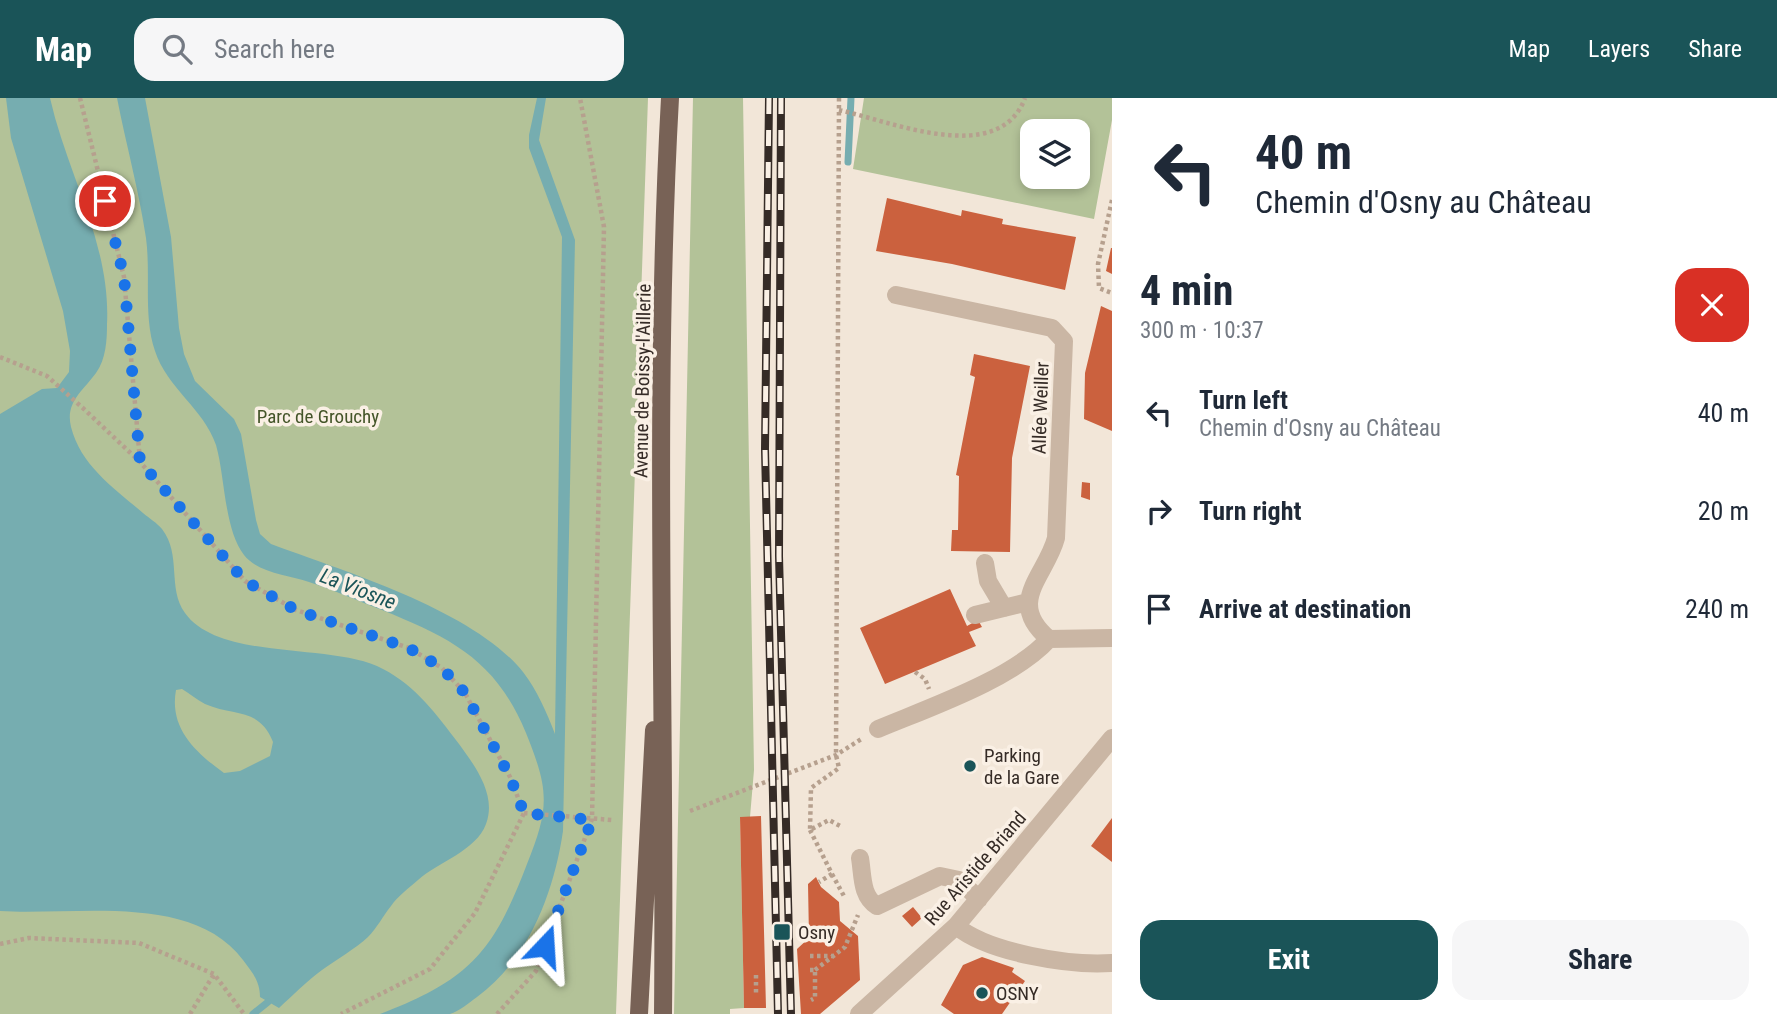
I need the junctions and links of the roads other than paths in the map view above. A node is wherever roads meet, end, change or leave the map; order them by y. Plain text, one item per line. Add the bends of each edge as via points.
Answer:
1 (670, 98) edge
2 (897, 295) dead end
3 (985, 563) dead end
4 (1028, 602) junction
5 (1004, 608) junction
6 (975, 615) dead end
7 (1112, 638) edge
8 (1049, 639) junction
9 (660, 664) junction
10 (878, 729) road end
11 (1112, 738) edge
12 (860, 858) dead end
13 (979, 898) junction
14 (956, 926) junction
15 (1112, 963) edge
16 (639, 1014) edge
17 (663, 1014) edge
18 (859, 1014) edge

1 - 9 main road, Avenue de Boissy-l'Aillerie
2 - 4 street, Allée Weiller via 1052,328 1064,341 1056,538
3 - 5 street via 988,582
4 - 5 street
4 - 8 street via 1034,621
5 - 6 street
7 - 8 street
8 - 10 street via 1027,658 963,693
9 - 16 main road
9 - 17 main road
11 - 13 street, Rue Aristide Briand
12 - 13 street via 869,901 877,906 940,876 959,880
13 - 14 street, Rue Aristide Briand
14 - 15 street via 1048,961
14 - 18 street, Rue Aristide Briand

